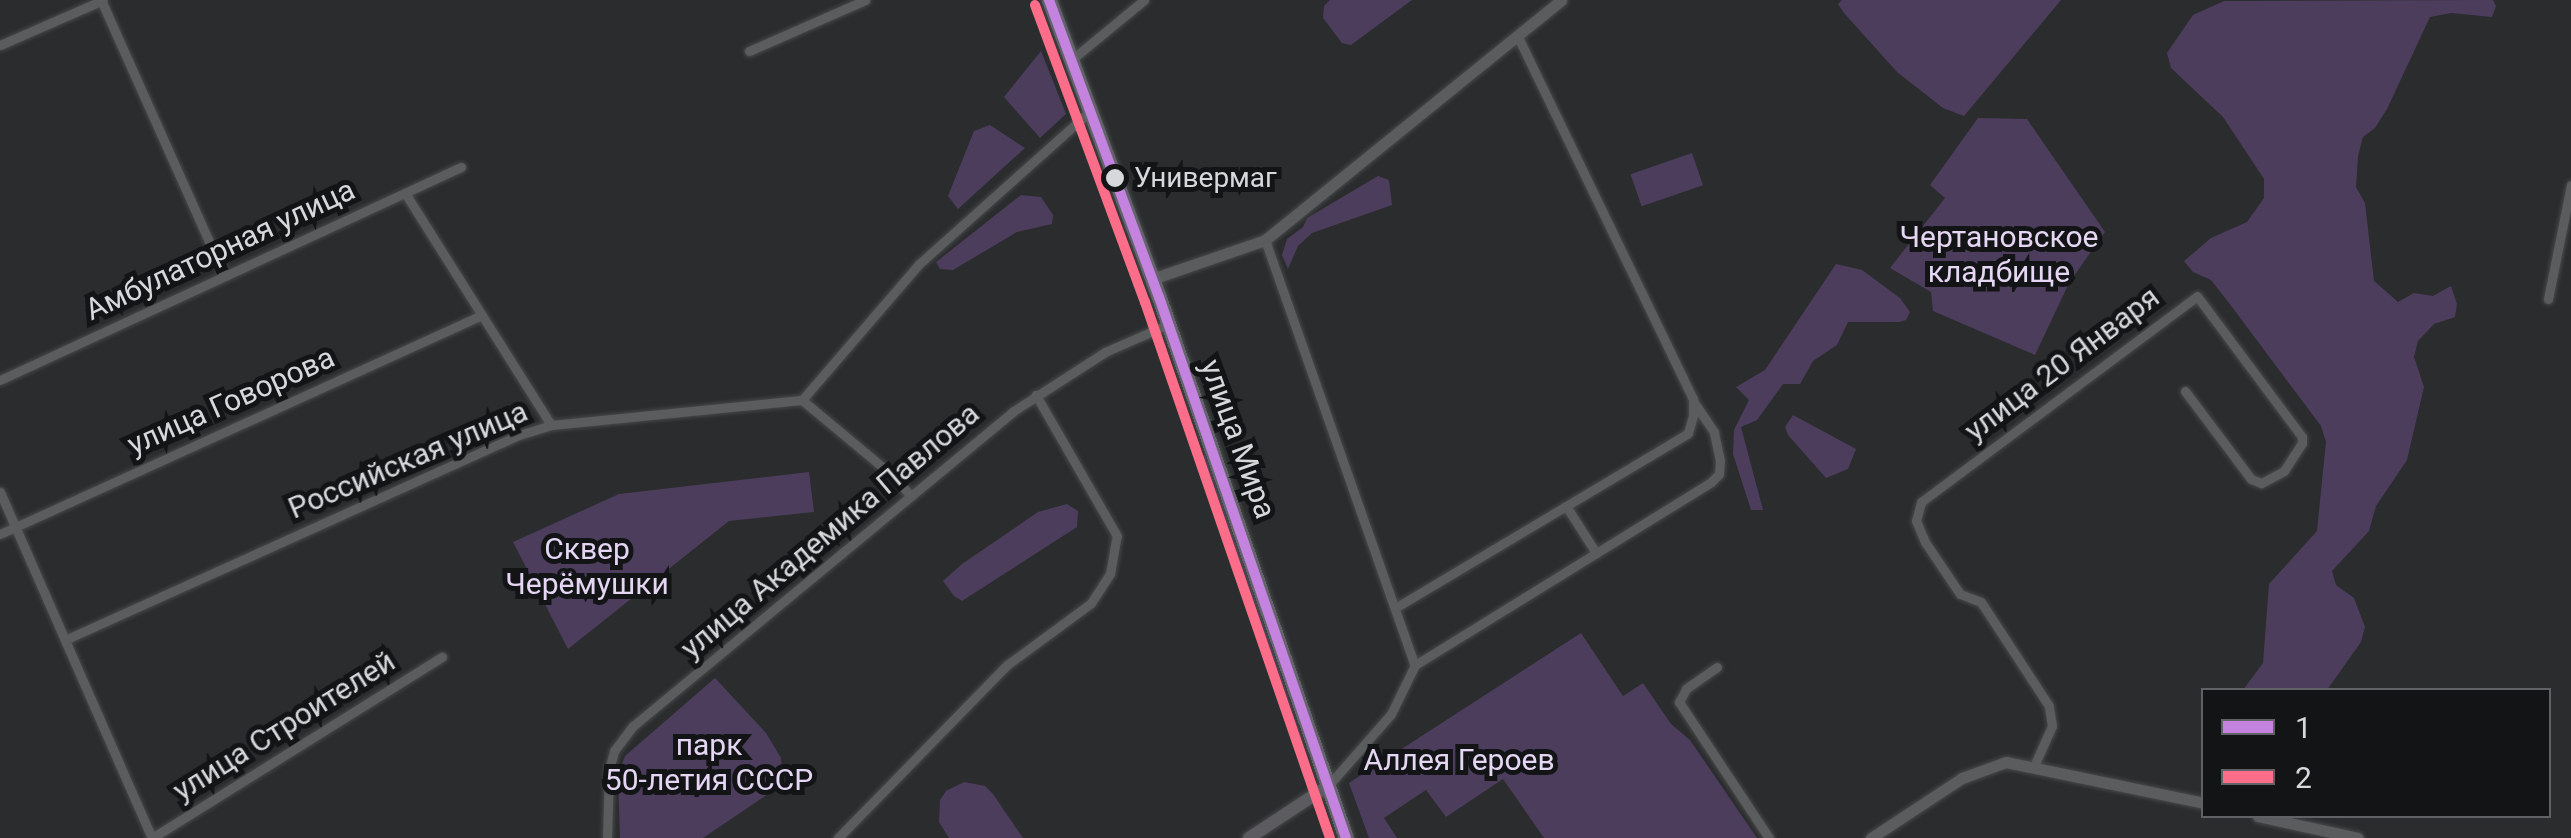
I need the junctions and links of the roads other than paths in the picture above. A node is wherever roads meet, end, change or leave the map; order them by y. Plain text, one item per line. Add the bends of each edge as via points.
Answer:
1 (102, 0) edge
2 (865, 0) edge
3 (1049, 0) edge
4 (1144, 0) edge
5 (1561, 0) edge
6 (1518, 37) junction
7 (0, 45) edge
8 (748, 51) dead end
9 (1070, 61) junction
10 (1088, 112) junction
11 (461, 168) dead end
12 (2571, 185) edge
13 (405, 192) junction
14 (1265, 240) junction
15 (224, 275) junction
16 (1152, 279) junction
17 (2548, 299) dead end
18 (482, 314) junction
19 (1168, 324) junction
20 (0, 380) edge
21 (2185, 391) dead end
22 (1036, 396) junction
23 (802, 400) junction
24 (1695, 404) junction
25 (552, 426) junction
26 (0, 492) edge
27 (911, 496) junction
28 (1566, 506) junction
29 (14, 527) junction
30 (0, 534) edge
31 (1596, 552) junction
32 (1395, 608) junction
33 (67, 639) junction
34 (442, 657) dead end
35 (1415, 664) junction
36 (1717, 667) dead end
37 (2034, 766) junction
38 (1328, 786) junction
39 (2201, 802) edge
40 (2267, 818) edge
41 (152, 838) edge
42 (607, 838) edge
43 (838, 838) edge
44 (1249, 838) edge
45 (1346, 838) edge
46 (1769, 838) edge
47 (1872, 838) edge
48 (2358, 838) edge

1 - 7 street
1 - 15 street
2 - 8 street
3 - 9 main road, улица Мира
4 - 9 street
5 - 6 street
6 - 14 street
6 - 24 street
9 - 10 main road, улица Мира
10 - 16 main road, улица Мира
10 - 23 street via 920,264
11 - 13 street, Амбулаторная улица
12 - 17 street
13 - 15 street, Амбулаторная улица
13 - 18 street
14 - 16 street
14 - 32 street
15 - 20 street, Амбулаторная улица
16 - 19 main road, улица Мира
18 - 25 street
18 - 29 street, улица Говорова
19 - 22 street, улица Академика Павлова via 1106,352
19 - 38 main road, улица Мира
21 - 37 street, улица 20 Января via 2250,479 2260,483 2284,471 2302,444 2197,296 1920,502 1916,522 1925,542 1960,594 1980,602 2048,706 2052,726
22 - 27 street, улица Академика Павлова
22 - 43 street via 1116,536 1110,574 1092,603 1007,665
23 - 25 street, Российская улица
23 - 27 street
24 - 28 street via 1688,433
24 - 31 street via 1714,432 1719,474
25 - 33 street, Российская улица
26 - 29 street
27 - 42 street, улица Академика Павлова via 622,738 609,770
28 - 31 street
28 - 32 street
29 - 30 street, улица Говорова
29 - 33 street
31 - 35 street
32 - 35 street
33 - 41 street
34 - 41 street, улица Строителей
35 - 38 street via 1396,706
36 - 46 street via 1679,702
37 - 39 street
37 - 47 street via 2006,762 1976,770
38 - 44 main road
38 - 45 main road, улица Мира
40 - 48 street

